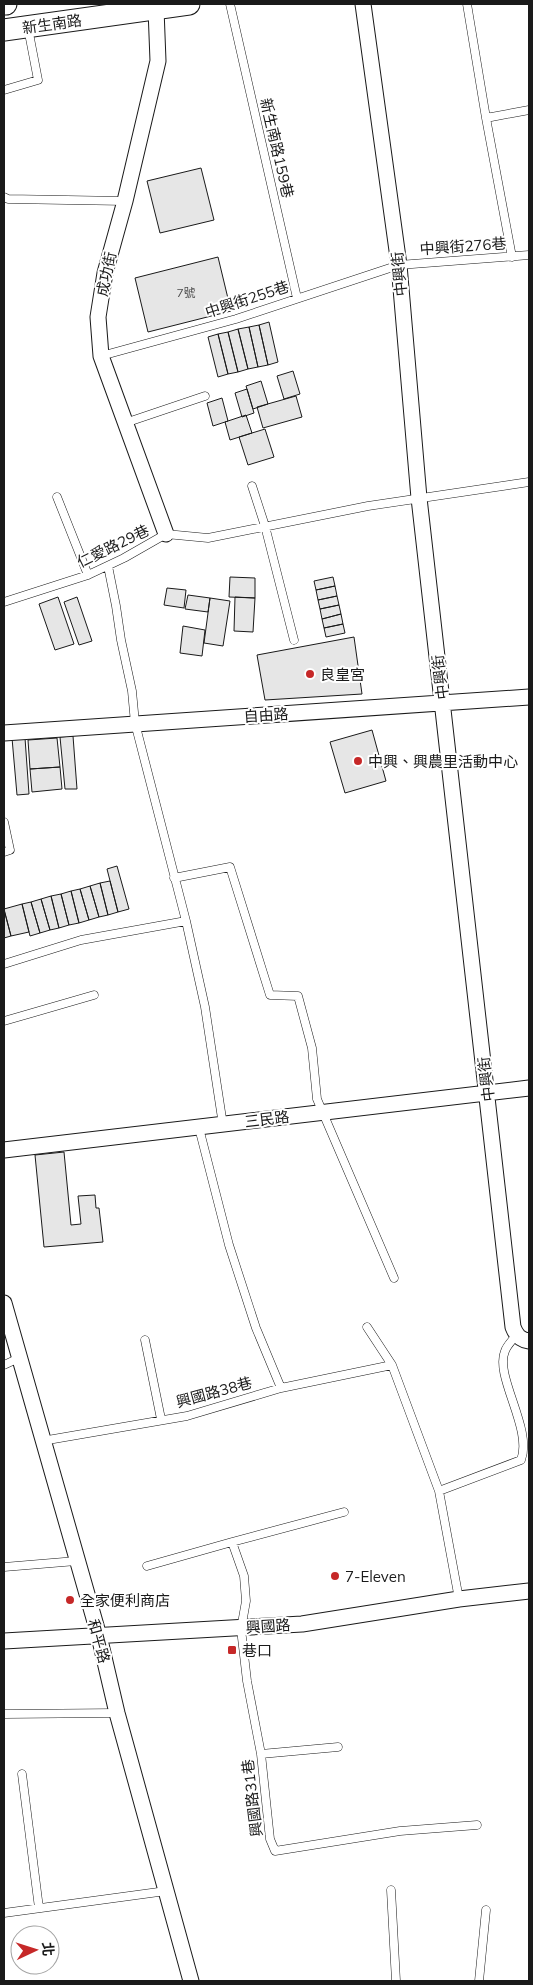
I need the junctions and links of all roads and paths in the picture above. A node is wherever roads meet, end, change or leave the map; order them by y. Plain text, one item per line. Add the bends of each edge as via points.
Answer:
1 (189, 4) edge
2 (230, 4) edge
3 (363, 4) edge
4 (467, 4) edge
5 (155, 6) edge
6 (28, 27) junction
7 (4, 30) edge
8 (4, 90) edge
9 (529, 110) edge
10 (486, 118) junction
11 (4, 197) edge
12 (125, 200) junction
13 (529, 255) edge
14 (512, 257) junction
15 (399, 265) junction
16 (297, 298) junction
17 (101, 356) junction
18 (205, 396) dead end
19 (125, 423) junction
20 (529, 482) edge
21 (252, 486) dead end
22 (57, 497) dead end
23 (419, 498) junction
24 (265, 526) junction
25 (166, 534) junction
26 (108, 566) junction
27 (88, 575) junction
28 (4, 602) edge
29 (294, 640) dead end
30 (529, 697) edge
31 (443, 703) junction
32 (135, 723) junction
33 (4, 733) edge
34 (4, 822) edge
35 (4, 852) edge
36 (174, 878) junction
37 (186, 921) junction
38 (4, 964) edge
39 (94, 995) dead end
40 (4, 1022) edge
41 (529, 1088) edge
42 (488, 1092) junction
43 (323, 1112) junction
44 (223, 1124) junction
45 (199, 1128) junction
46 (4, 1150) edge
47 (394, 1278) dead end
48 (4, 1303) edge
49 (367, 1327) dead end
50 (523, 1338) edge
51 (145, 1340) dead end
52 (19, 1358) junction
53 (4, 1365) edge
54 (392, 1365) junction
55 (281, 1388) junction
56 (161, 1419) junction
57 (42, 1442) junction
58 (439, 1491) junction
59 (344, 1512) dead end
60 (232, 1542) junction
61 (76, 1561) junction
62 (147, 1566) dead end
63 (4, 1567) edge
64 (529, 1591) edge
65 (460, 1598) junction
66 (241, 1629) junction
67 (99, 1636) junction
68 (4, 1641) edge
69 (117, 1713) junction
70 (4, 1714) edge
71 (338, 1747) dead end
72 (261, 1754) junction
73 (22, 1774) dead end
74 (477, 1825) dead end
75 (391, 1890) dead end
76 (166, 1891) junction
77 (39, 1908) junction
78 (486, 1910) dead end
79 (4, 1913) edge
80 (191, 1981) edge
81 (396, 1981) edge
82 (479, 1981) edge

1 - 5 main road, 新生南路
2 - 16 lane, 新生南路159巷
3 - 15 street, 中興街
4 - 10 lane
5 - 6 main road, 新生南路
5 - 12 street, 成功街 via 158,61
6 - 7 main road, 新生南路
6 - 8 lane via 38,80
9 - 10 lane
10 - 14 lane
11 - 12 lane via 8,200
12 - 17 street, 成功街 via 105,273 98,317
13 - 14 lane, 中興街276巷
14 - 15 lane, 中興街276巷
15 - 16 lane, 中興街255巷
15 - 23 street, 中興街
16 - 17 lane, 中興街255巷 via 236,319
17 - 19 street, 成功街
18 - 19 lane
19 - 25 street, 成功街
20 - 23 lane, 仁愛路29巷
21 - 24 lane
22 - 27 lane
23 - 24 lane, 仁愛路29巷
23 - 31 street, 中興街
24 - 25 lane, 仁愛路29巷 via 208,538
24 - 29 lane
25 - 26 lane, 仁愛路29巷
26 - 27 lane, 仁愛路29巷
26 - 32 lane via 132,690
27 - 28 lane, 仁愛路29巷
30 - 31 street, 自由路
31 - 32 street, 自由路
31 - 42 street, 中興街
32 - 33 street, 自由路
32 - 36 lane
34 - 35 lane via 10,850
36 - 37 lane
36 - 43 lane via 230,867 270,995 298,996 312,1048 317,1098
37 - 38 lane via 80,940
37 - 44 lane via 205,1006
39 - 40 lane
41 - 42 street, 三民路
42 - 43 street, 三民路
42 - 50 street, 中興街 via 513,1327
43 - 44 street, 三民路
43 - 47 lane
44 - 45 street, 三民路
45 - 46 street, 三民路
45 - 55 lane via 229,1245 256,1328
48 - 52 street, 和平路
49 - 54 lane
50 - 58 lane via 505,1351 503,1365 522,1431 524,1453 521,1460
51 - 56 lane
52 - 53 lane
52 - 57 street, 和平路
54 - 55 lane, 興國路38巷
54 - 58 lane
55 - 56 lane, 興國路38巷 via 188,1416
56 - 57 lane, 興國路38巷
57 - 61 street, 和平路
58 - 65 lane
59 - 60 lane
60 - 62 lane
60 - 66 lane, 興國路31巷 via 245,1584 246,1601
61 - 63 lane
61 - 67 street, 和平路
64 - 65 street, 興國路
65 - 66 street, 興國路 via 322,1621
66 - 67 street, 興國路
66 - 72 lane, 興國路31巷
67 - 68 street, 興國路
67 - 69 street, 和平路
69 - 70 lane
69 - 76 street, 和平路
71 - 72 lane
72 - 74 lane, 興國路31巷 via 270,1840 275,1851 400,1831
73 - 77 lane
75 - 81 lane
76 - 77 lane
76 - 80 street, 和平路
77 - 79 lane
78 - 82 lane

